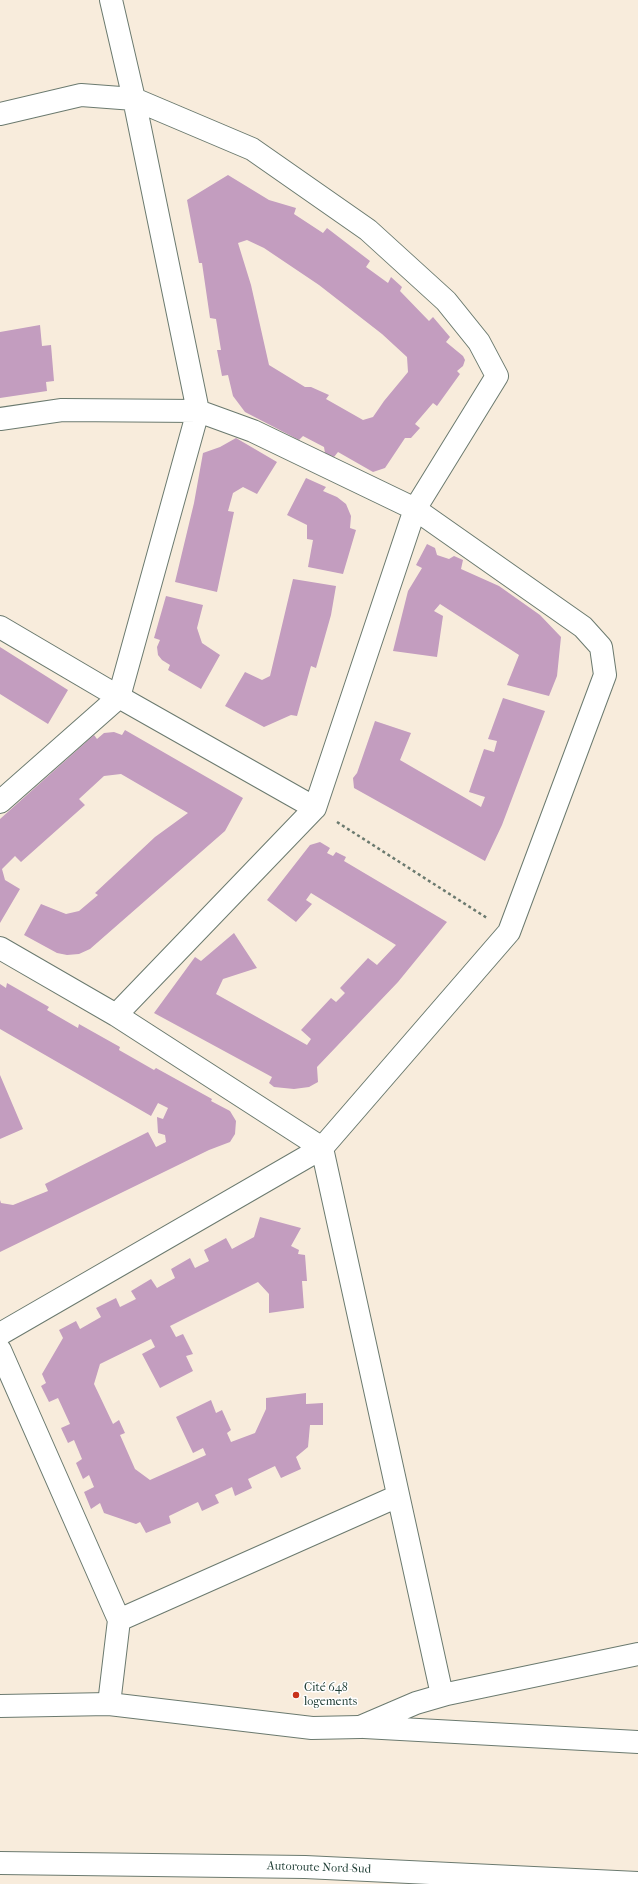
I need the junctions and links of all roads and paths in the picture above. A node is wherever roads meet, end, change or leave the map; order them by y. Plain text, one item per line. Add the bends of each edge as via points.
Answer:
1 (111, 0) edge
2 (134, 99) junction
3 (0, 114) edge
4 (198, 411) junction
5 (0, 419) edge
6 (415, 509) junction
7 (0, 627) edge
8 (119, 698) junction
9 (0, 802) edge
10 (315, 808) junction
11 (509, 932) junction
12 (0, 948) edge
13 (116, 1015) junction
14 (322, 1148) junction
15 (0, 1334) edge
16 (0, 1350) edge
17 (398, 1496) junction
18 (119, 1620) junction
19 (638, 1654) edge
20 (442, 1695) junction
21 (109, 1704) junction
22 (0, 1706) edge
23 (360, 1727) junction
24 (638, 1742) edge
25 (0, 1863) edge
26 (638, 1883) edge

1 - 2 main road
2 - 3 main road via 81,95
2 - 4 main road
2 - 6 main road via 252,149 368,230 446,301 479,342 497,376
4 - 5 main road via 62,410
4 - 6 main road via 254,431
4 - 8 main road
6 - 10 main road
6 - 11 main road via 583,627 601,647 606,674
7 - 8 main road
8 - 9 main road
8 - 10 main road
10 - 11 path
10 - 13 main road
11 - 14 main road
12 - 13 main road
13 - 14 main road
14 - 15 main road
14 - 17 main road
16 - 18 main road
17 - 18 main road
17 - 20 main road
18 - 21 main road
19 - 20 main road
20 - 23 main road via 416,1702
21 - 22 main road
21 - 23 main road via 312,1728
23 - 24 main road
25 - 26 main road, Autoroute Nord-Sud via 305,1867

